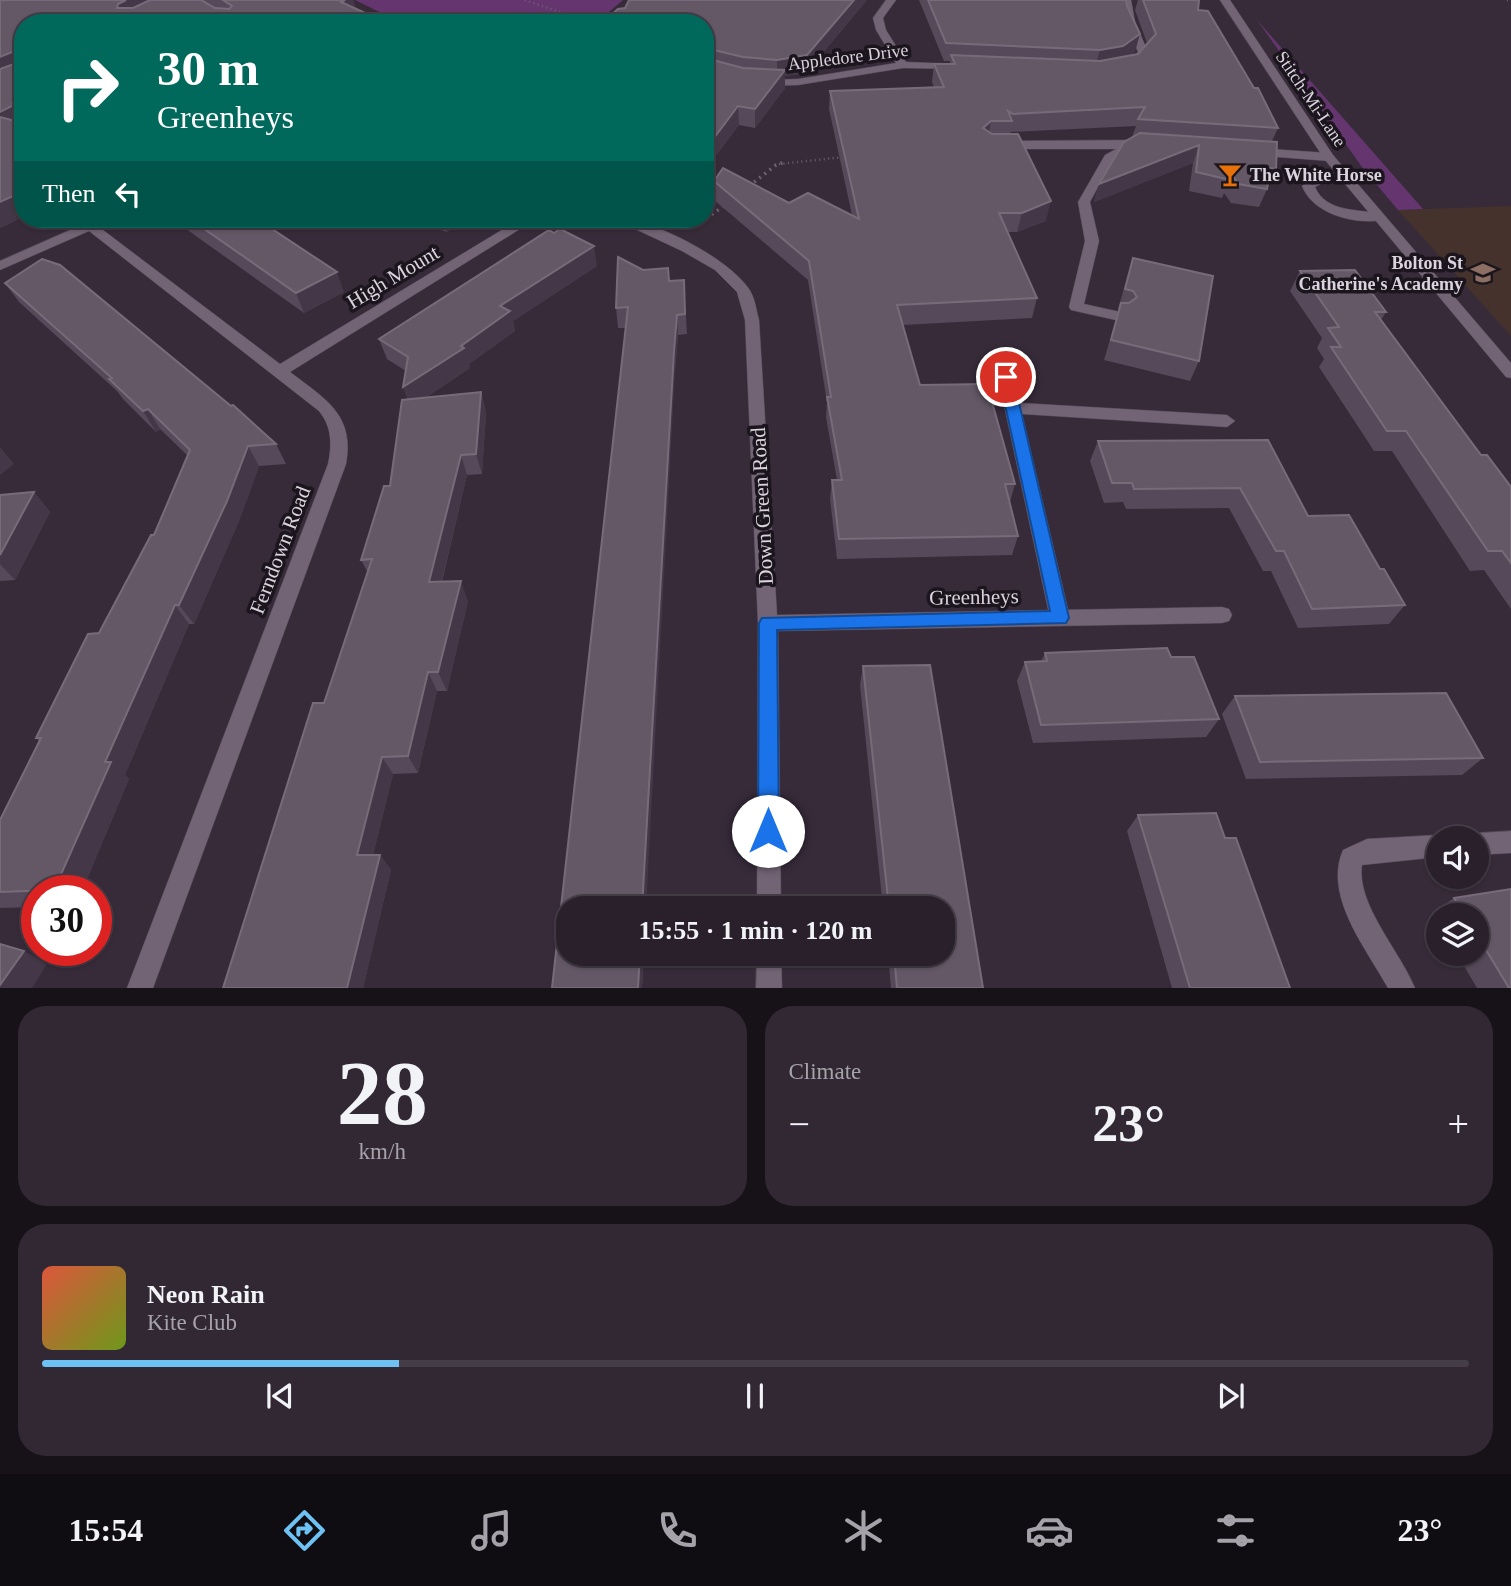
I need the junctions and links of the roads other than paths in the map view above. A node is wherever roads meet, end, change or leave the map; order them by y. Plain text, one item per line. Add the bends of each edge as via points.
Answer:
1 (891, 0) edge
2 (1126, 0) edge
3 (1225, 0) edge
4 (903, 65) junction
5 (974, 67) edge
6 (1119, 70) edge
7 (750, 82) edge
8 (1133, 144) junction
9 (1159, 145) edge
10 (988, 146) edge
11 (1237, 151) edge
12 (1329, 157) junction
13 (1343, 175) junction
14 (1378, 217) junction
15 (83, 228) edge
16 (104, 228) edge
17 (514, 228) edge
18 (642, 228) edge
19 (0, 265) edge
20 (1120, 317) edge
21 (280, 371) junction
22 (1511, 373) edge
23 (1006, 377) dead end
24 (1013, 408) junction
25 (1227, 421) dead end
26 (1222, 615) dead end
27 (1060, 618) junction
28 (768, 623) junction
29 (1511, 842) edge
30 (1489, 843) edge
31 (1426, 847) edge
32 (769, 896) edge
33 (769, 966) edge
34 (140, 988) edge
35 (769, 988) edge
36 (1402, 988) edge

1 - 4 street via 878,18
2 - 6 street via 1143,52 1136,64
3 - 12 street, Stitch-Mi-Lane
4 - 5 street, Appledore Drive
4 - 7 street, Appledore Drive via 798,82
8 - 9 street
8 - 10 street
8 - 20 street via 1109,158 1084,202 1092,241 1076,307
11 - 12 street
12 - 13 street, Stitch-Mi-Lane
13 - 14 street, Stitch-Mi-Lane
13 - 14 street via 1312,182 1310,192 1327,207 1343,213
14 - 22 street, Stitch-Mi-Lane
15 - 19 street, Ferndown Road
16 - 21 street, Ferndown Road
17 - 21 street, High Mount
18 - 28 street, Down Green Road via 720,268 743,289 752,320
21 - 34 street, Ferndown Road via 334,417 341,446 337,464
23 - 24 street
24 - 25 street
24 - 27 street
26 - 27 street, Greenheys
27 - 28 street, Greenheys
28 - 32 street, Down Green Road
29 - 30 street
31 - 36 street via 1367,851 1351,858 1348,877 1354,901
33 - 35 street

